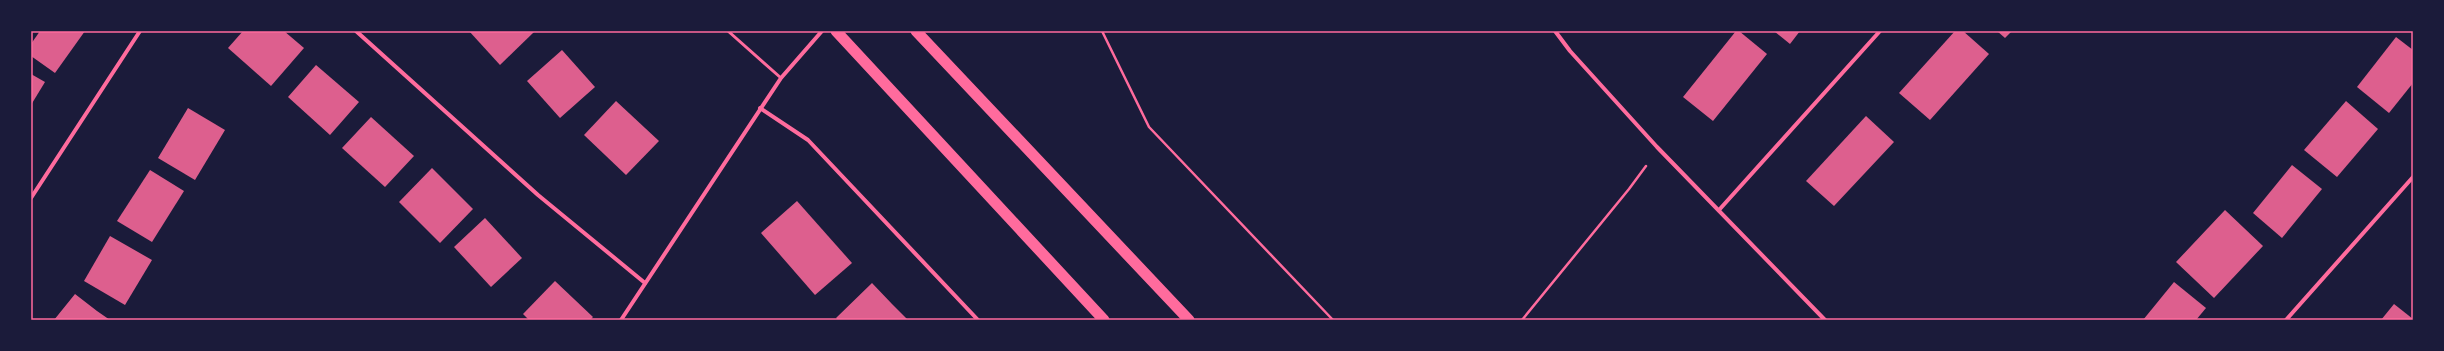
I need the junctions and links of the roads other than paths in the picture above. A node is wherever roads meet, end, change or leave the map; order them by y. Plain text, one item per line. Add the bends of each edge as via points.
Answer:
1 (140, 31) edge
2 (356, 31) edge
3 (728, 31) edge
4 (822, 31) edge
5 (836, 31) edge
6 (916, 31) edge
7 (1555, 31) edge
8 (1880, 31) edge
9 (781, 78) junction
10 (760, 108) junction
11 (2413, 177) edge
12 (31, 198) edge
13 (1719, 210) junction
14 (645, 283) junction
15 (621, 320) edge
16 (978, 320) edge
17 (1104, 320) edge
18 (1189, 320) edge
19 (1824, 320) edge
20 (2286, 320) edge

1 - 12 street
2 - 14 street via 538,195
3 - 9 lane
4 - 9 street
5 - 17 highway
6 - 18 highway
7 - 13 street via 1570,52 1657,147
8 - 13 street
9 - 10 street
10 - 14 street
10 - 16 street via 808,140
11 - 20 street
13 - 19 street
14 - 15 street

